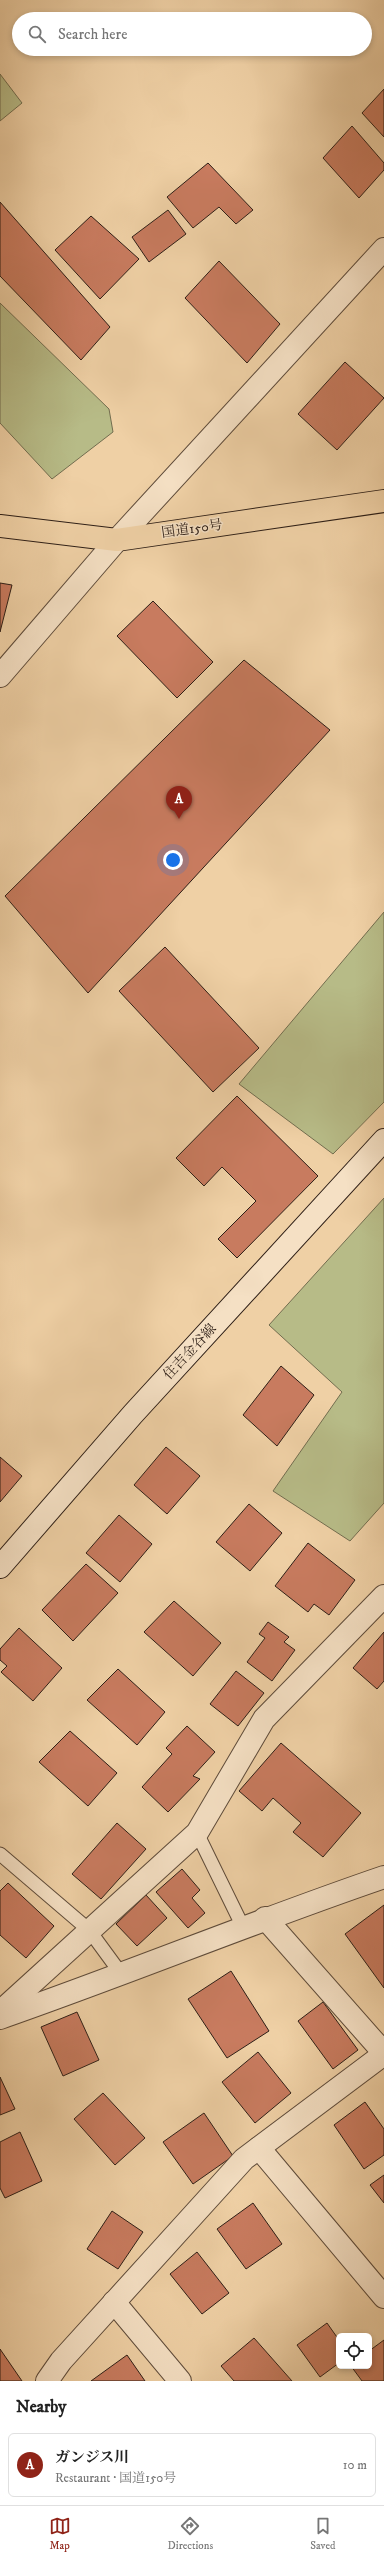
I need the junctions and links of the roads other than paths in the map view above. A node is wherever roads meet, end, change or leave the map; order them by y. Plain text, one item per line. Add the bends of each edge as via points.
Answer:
1 (384, 248) edge
2 (384, 501) edge
3 (0, 526) edge
4 (117, 540) junction
5 (0, 676) edge
6 (384, 1140) edge
7 (0, 1568) edge
8 (384, 1596) edge
9 (197, 1833) junction
10 (0, 1854) edge
11 (384, 1877) edge
12 (265, 1918) junction
13 (243, 1927) junction
14 (89, 1930) junction
15 (122, 1975) junction
16 (0, 2012) edge
17 (0, 2018) edge
18 (384, 2053) edge
19 (259, 2148) junction
20 (384, 2297) edge
21 (114, 2302) junction
22 (47, 2381) edge
23 (180, 2381) edge

1 - 4 street
2 - 4 highway, 国道150号
3 - 4 highway, 国道150号
4 - 5 street
6 - 7 street, 住吉金谷線 via 133,1414
8 - 9 street via 264,1719
9 - 13 lane
9 - 14 street
10 - 14 lane
11 - 12 street
12 - 13 street
12 - 18 street
13 - 15 street
14 - 15 lane
14 - 16 street
15 - 17 street
18 - 19 street
19 - 20 street
19 - 21 street via 244,2159
21 - 22 street via 61,2361
21 - 23 street

